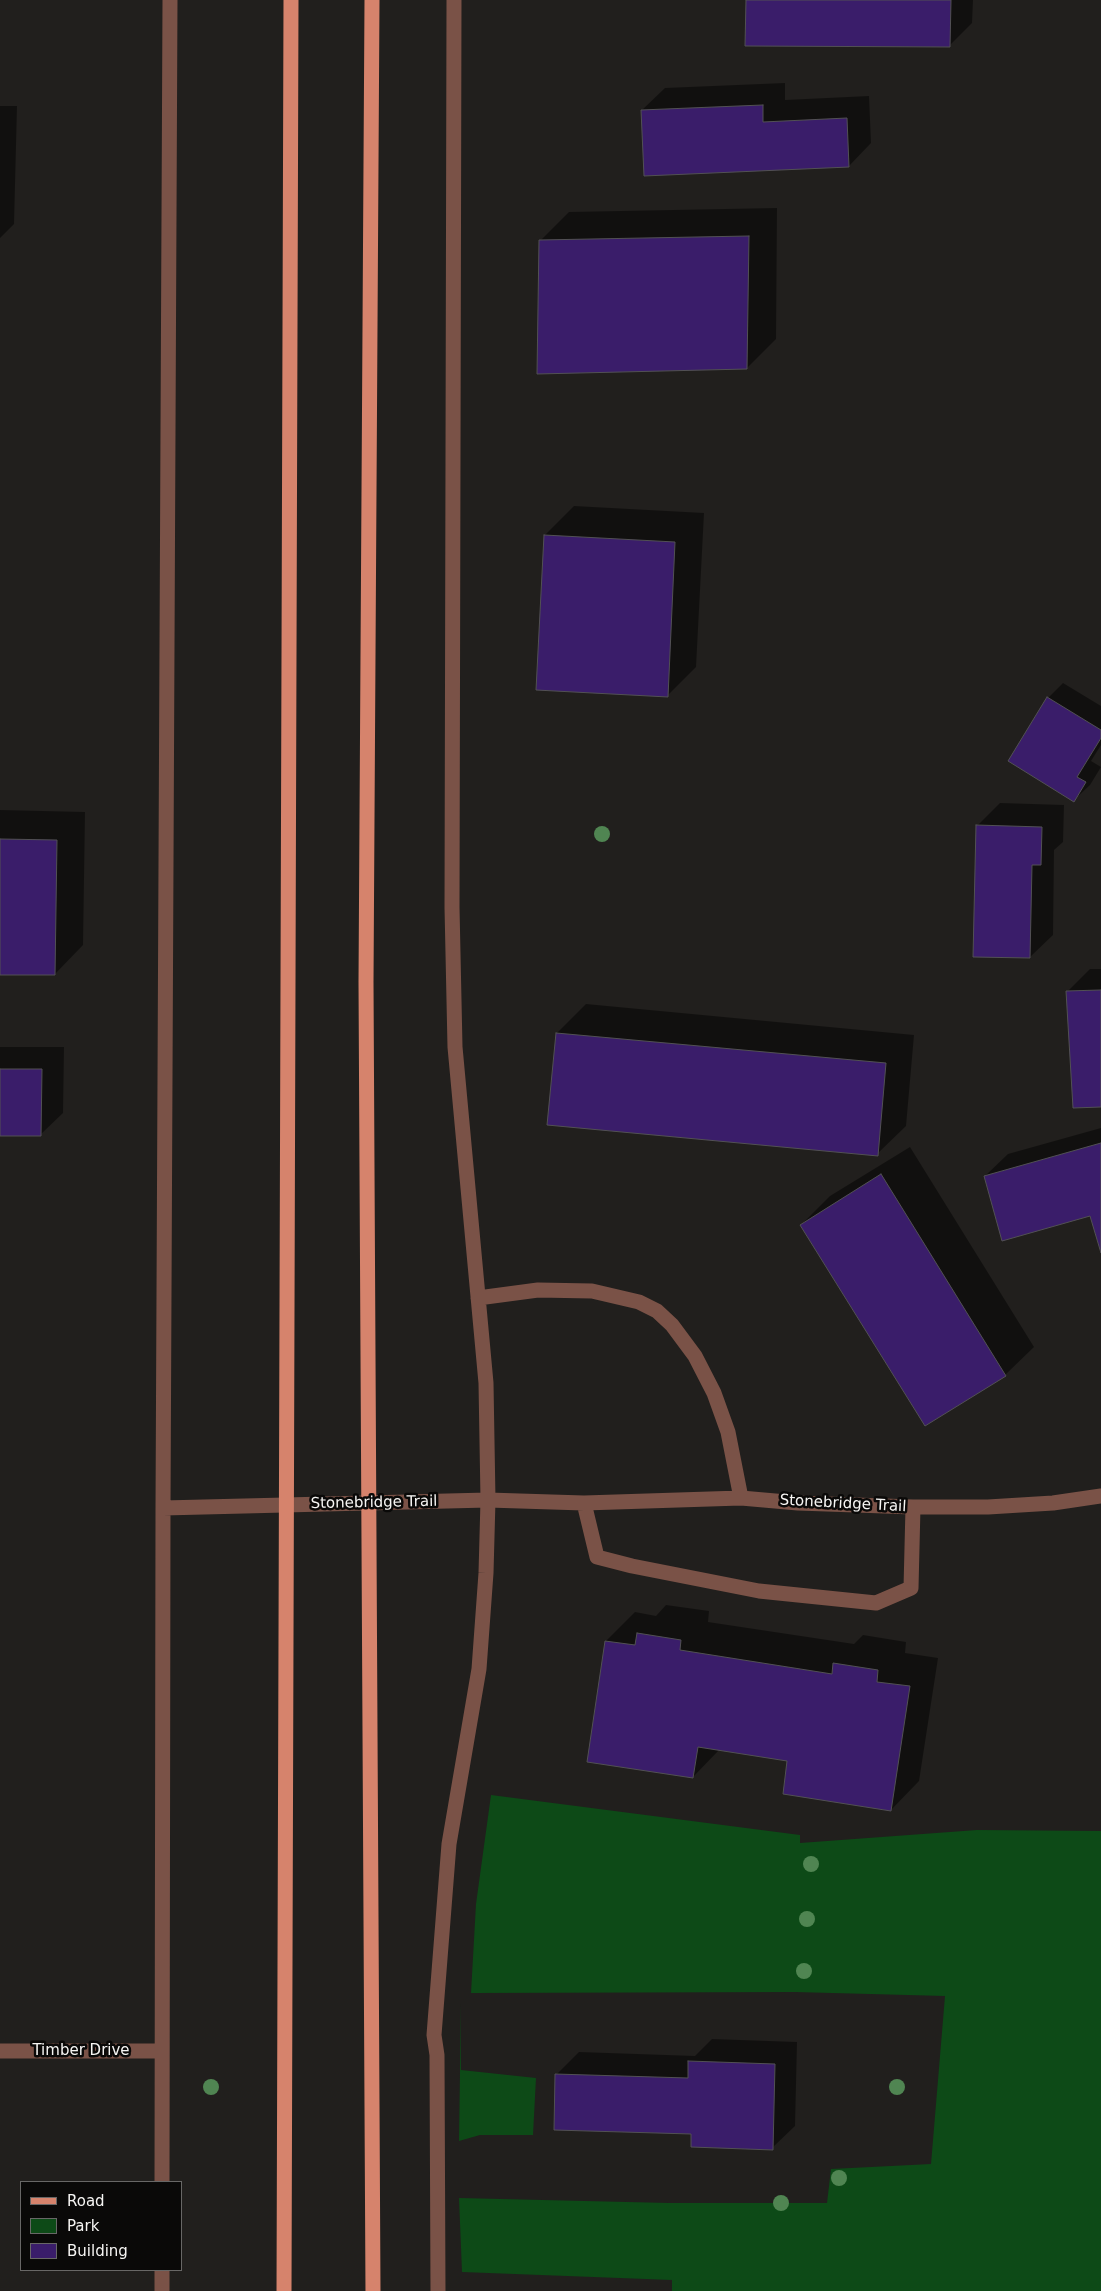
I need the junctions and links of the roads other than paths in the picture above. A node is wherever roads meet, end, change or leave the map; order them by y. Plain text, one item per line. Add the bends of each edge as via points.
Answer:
1 (170, 0) edge
2 (290, 0) edge
3 (372, 0) edge
4 (454, 0) edge
5 (478, 1298) junction
6 (1101, 1496) edge
7 (741, 1498) junction
8 (488, 1500) junction
9 (368, 1503) junction
10 (584, 1503) junction
11 (286, 1505) junction
12 (913, 1507) junction
13 (163, 1508) junction
14 (0, 2051) edge
15 (162, 2051) junction
16 (162, 2181) edge
17 (162, 2271) edge
18 (162, 2291) edge
19 (284, 2291) edge
20 (373, 2291) edge
21 (438, 2291) edge

1 - 13 street
2 - 11 main road
3 - 9 main road via 366,981
4 - 5 street via 452,917 455,1047
5 - 7 street via 538,1290 592,1291 639,1302 658,1311 695,1356 714,1393 728,1432
5 - 8 street via 486,1384
6 - 12 street, Stonebridge Trail via 988,1507
7 - 10 street, Stonebridge Trail
7 - 12 street, Stonebridge Trail
8 - 9 street, Stonebridge Trail
8 - 10 street, Stonebridge Trail
8 - 21 street via 479,1669 449,1844 434,2035 437,2055
9 - 11 street, Stonebridge Trail
9 - 20 main road
10 - 12 street via 597,1557 758,1590 876,1603 911,1588
11 - 13 street, Stonebridge Trail
11 - 19 main road
13 - 15 street
14 - 15 street, Timber Drive
15 - 16 street
17 - 18 street

